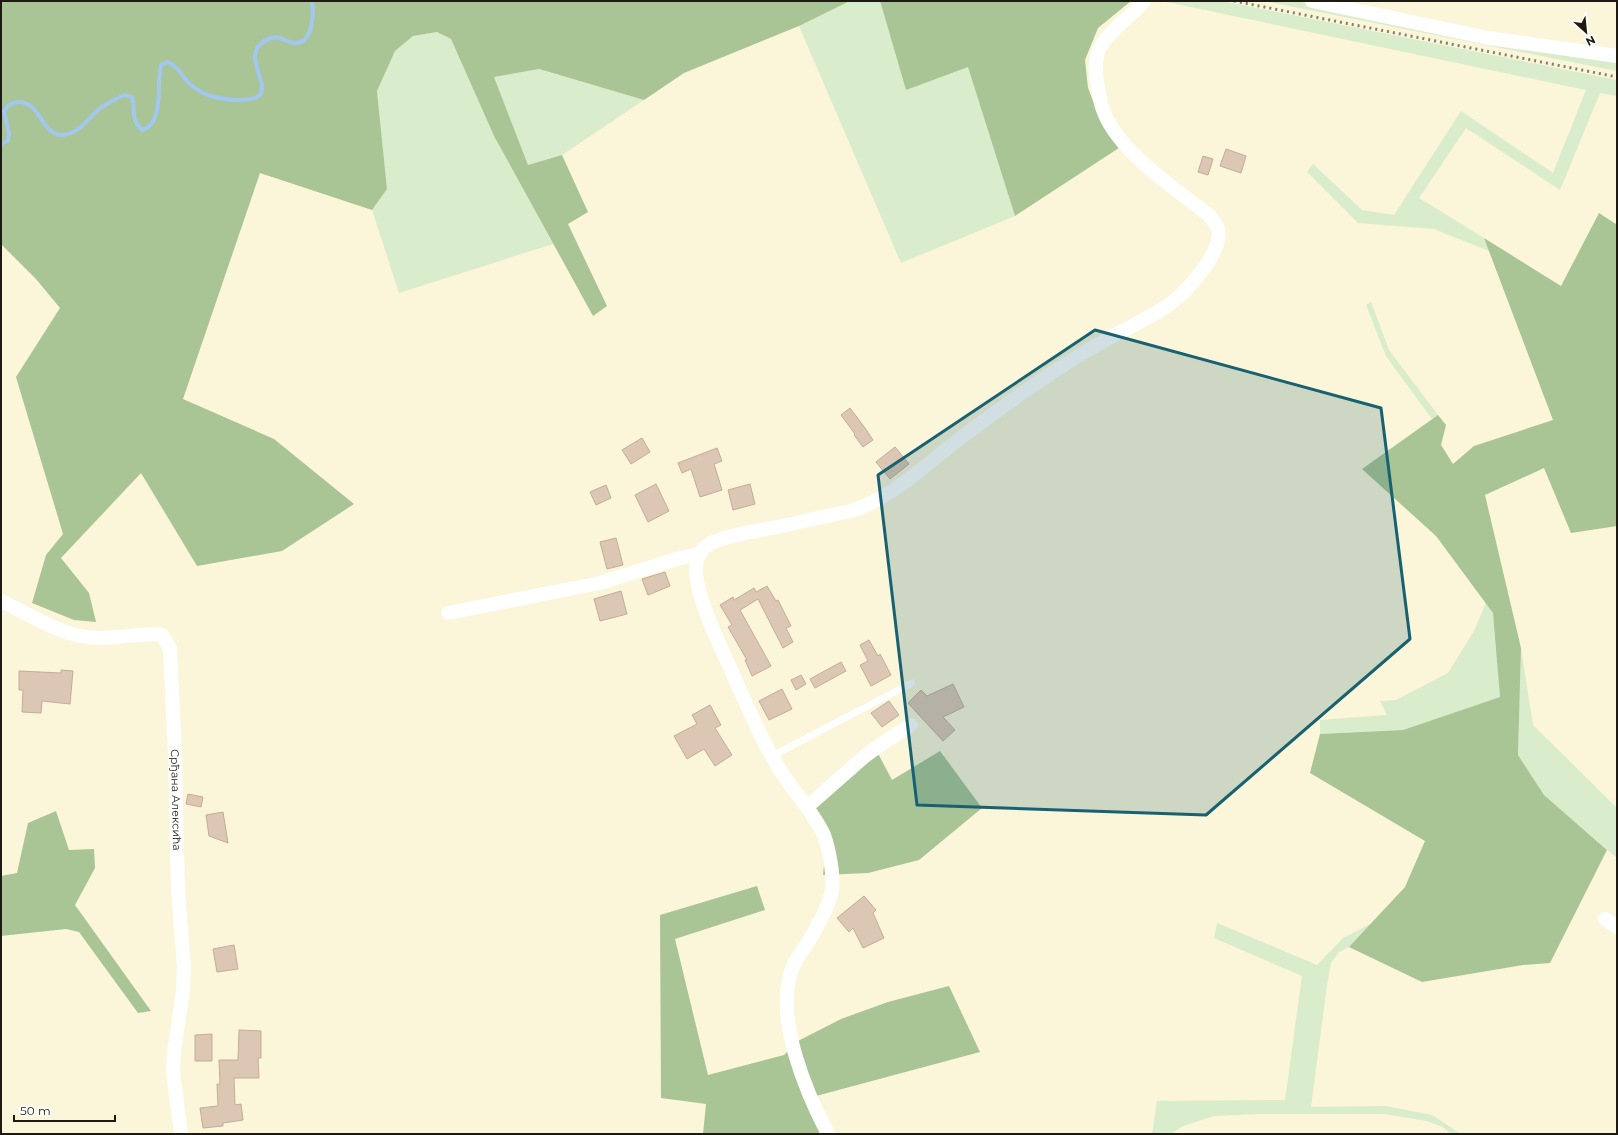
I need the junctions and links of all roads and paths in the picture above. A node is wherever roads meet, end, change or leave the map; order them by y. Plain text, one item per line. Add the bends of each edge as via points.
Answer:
1 (1144, 1) edge
2 (1312, 1) edge
3 (1617, 56) edge
4 (699, 554) junction
5 (1, 601) edge
6 (448, 613) dead end
7 (912, 683) dead end
8 (912, 725) dead end
9 (772, 756) junction
10 (807, 807) junction
11 (1604, 919) dead end
12 (1617, 927) edge
13 (181, 1134) edge
14 (828, 1134) edge

1 - 4 street via 1104,42 1097,56 1096,76 1102,107 1119,138 1140,161 1210,216 1215,223 1219,237 1216,247 1198,276 1184,292 1168,304 1071,360 994,413 880,500 851,511 731,536 708,545
2 - 3 street via 1488,38
4 - 6 street via 600,583
4 - 9 street via 697,574 702,599 735,678
5 - 13 street, Срђана Алексића via 62,632 82,637 158,634 163,636 170,650 178,891 184,967 173,1072
7 - 9 lane
8 - 10 street via 870,752
9 - 10 street via 783,776
10 - 14 street via 824,835 832,889 818,925 790,974 787,1006 800,1070
11 - 12 street

